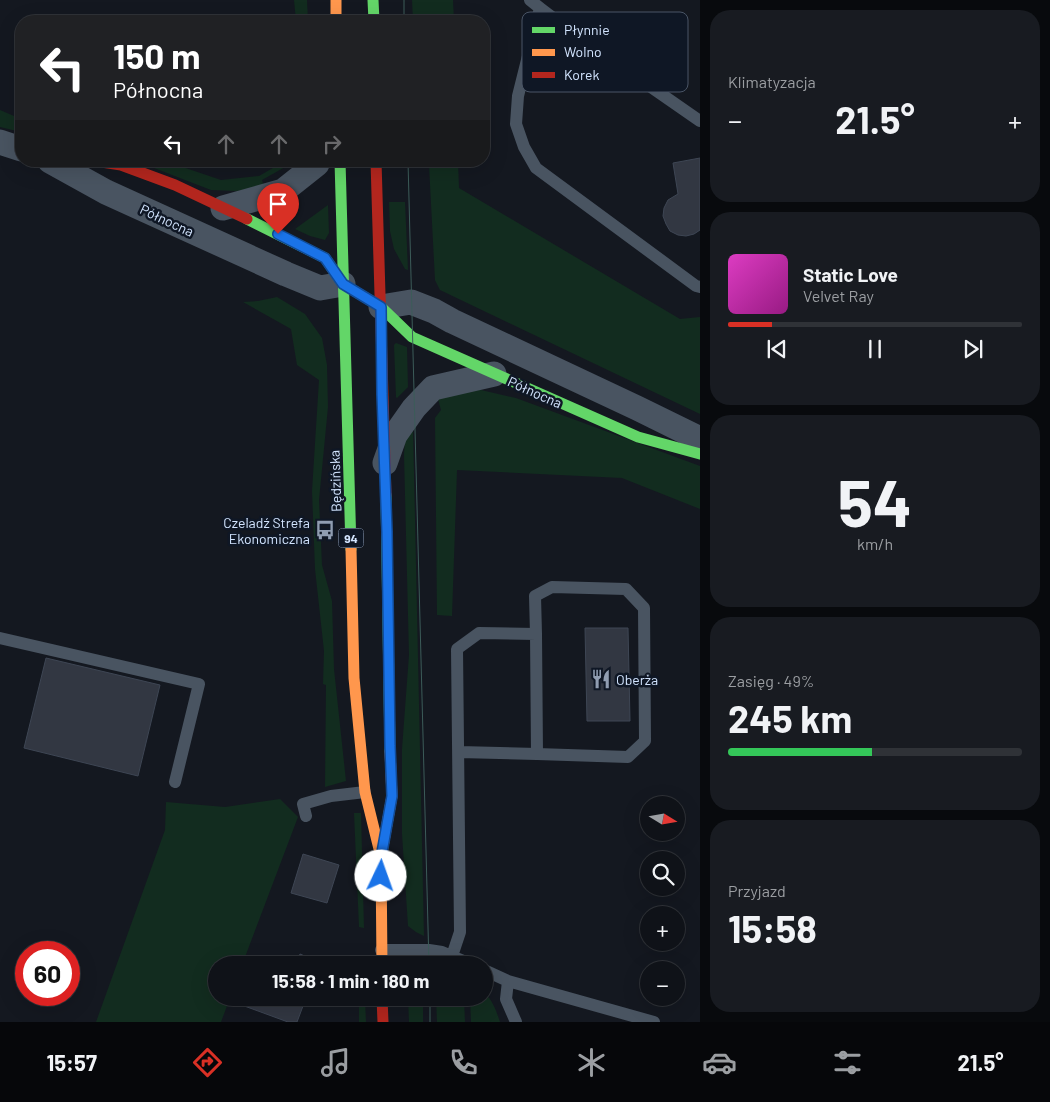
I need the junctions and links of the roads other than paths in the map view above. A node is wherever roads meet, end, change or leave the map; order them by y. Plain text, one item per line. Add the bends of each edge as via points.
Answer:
1 (336, 0) edge
2 (373, 0) edge
3 (535, 4) edge
4 (545, 12) edge
5 (336, 15) edge
6 (374, 15) edge
7 (522, 74) edge
8 (658, 92) edge
9 (700, 121) edge
10 (0, 142) edge
11 (15, 147) edge
12 (61, 167) edge
13 (126, 167) edge
14 (313, 167) edge
15 (340, 167) edge
16 (376, 167) edge
17 (223, 208) junction
18 (343, 284) junction
19 (700, 287) edge
20 (381, 307) junction
21 (494, 374) junction
22 (700, 439) edge
23 (700, 454) edge
24 (385, 465) junction
25 (536, 634) junction
26 (0, 638) edge
27 (458, 752) junction
28 (537, 754) junction
29 (175, 782) dead end
30 (365, 792) junction
31 (306, 816) dead end
32 (381, 858) junction
33 (381, 950) junction
34 (381, 956) edge
35 (452, 956) joint
36 (493, 974) edge
37 (508, 981) junction
38 (382, 1006) edge
39 (383, 1022) edge
40 (516, 1022) edge
41 (654, 1022) edge

1 - 5 main road
2 - 6 main road
3 - 4 lane
7 - 19 lane via 516,124 536,168
8 - 9 lane
10 - 11 street
12 - 18 street, Północna via 106,192 286,274 320,288
13 - 17 main road, Północna via 175,185
14 - 17 street via 283,191
15 - 18 main road, Będzińska / 94
16 - 20 main road, Będzińska / 94
17 - 18 main road, Północna via 325,258
18 - 20 main road, Północna
18 - 30 main road, Będzińska / 94 via 354,678
20 - 21 main road, Północna via 412,337
20 - 22 street, Północna via 412,302 434,311
20 - 24 main road, Będzińska / 94
21 - 23 main road, Północna via 638,437
21 - 24 street via 434,388 414,408 395,435
24 - 32 main road, Będzińska / 94 via 392,796
25 - 27 lane via 479,633 457,649
25 - 28 lane
25 - 28 lane via 535,596 552,587 626,589 644,608 645,741 628,757
26 - 29 lane via 199,684
27 - 28 lane
27 - 35 lane via 460,932
30 - 31 lane via 331,796 304,804
30 - 32 main road, Będzińska / 94
32 - 33 main road, Będzińska / 94
33 - 34 main road, Będzińska / 94
33 - 35 lane via 429,950
36 - 37 lane
37 - 40 lane via 506,999
37 - 41 lane
38 - 39 main road

